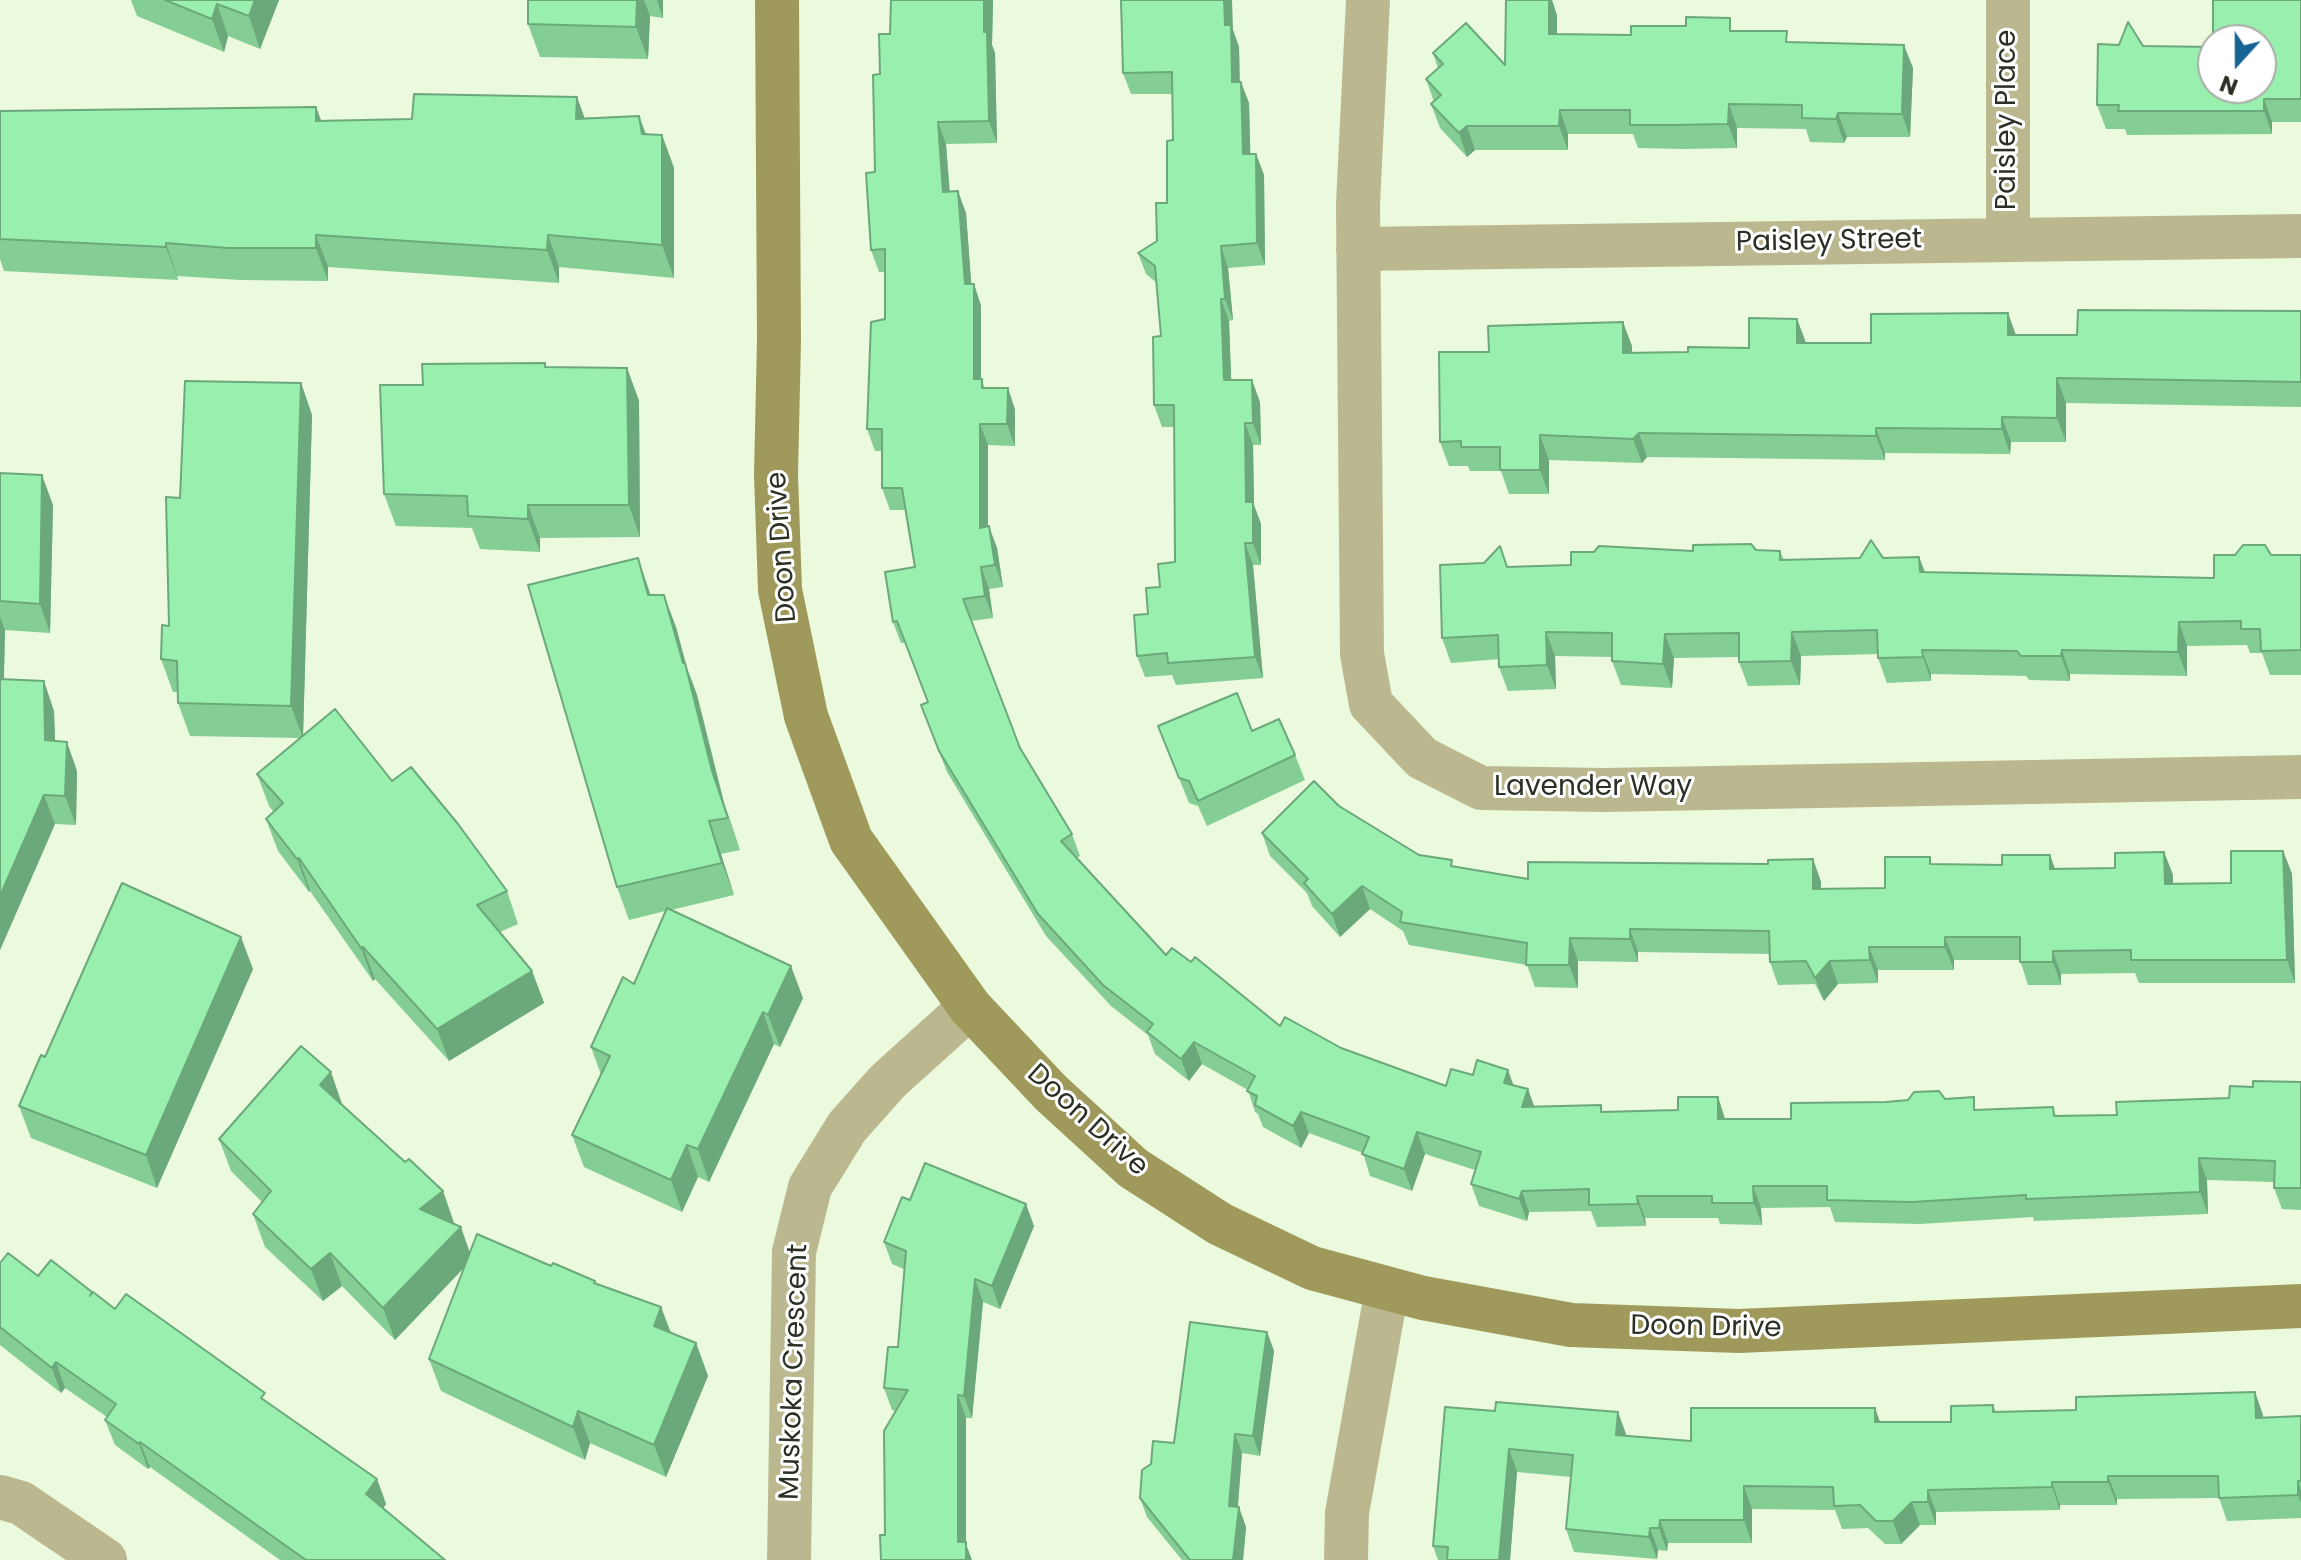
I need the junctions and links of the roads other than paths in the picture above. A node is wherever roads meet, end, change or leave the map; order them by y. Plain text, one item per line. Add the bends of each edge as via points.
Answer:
1 (777, 0) edge
2 (1368, 0) edge
3 (2008, 0) edge
4 (2301, 236) edge
5 (2008, 240) junction
6 (1358, 249) junction
7 (2301, 777) edge
8 (970, 1007) junction
9 (1387, 1289) junction
10 (2301, 1306) edge
11 (0, 1497) edge
12 (105, 1560) edge
13 (789, 1560) edge
14 (1346, 1560) edge

1 - 8 street, Doon Drive via 780,590 806,716 851,840
2 - 6 street, Lavender Way
3 - 5 street, Paisley Place
4 - 5 street, Paisley Street
5 - 6 street, Paisley Street
6 - 7 street, Lavender Way via 1362,654 1371,704 1422,758 1481,788
8 - 9 street, Doon Drive via 1051,1093 1133,1168 1220,1224 1312,1268
8 - 13 street, Muskoka Crescent via 888,1081 847,1127 810,1187 794,1252
9 - 10 street, Doon Drive via 1571,1325 1739,1331
9 - 14 street via 1347,1513
11 - 12 street via 21,1503

